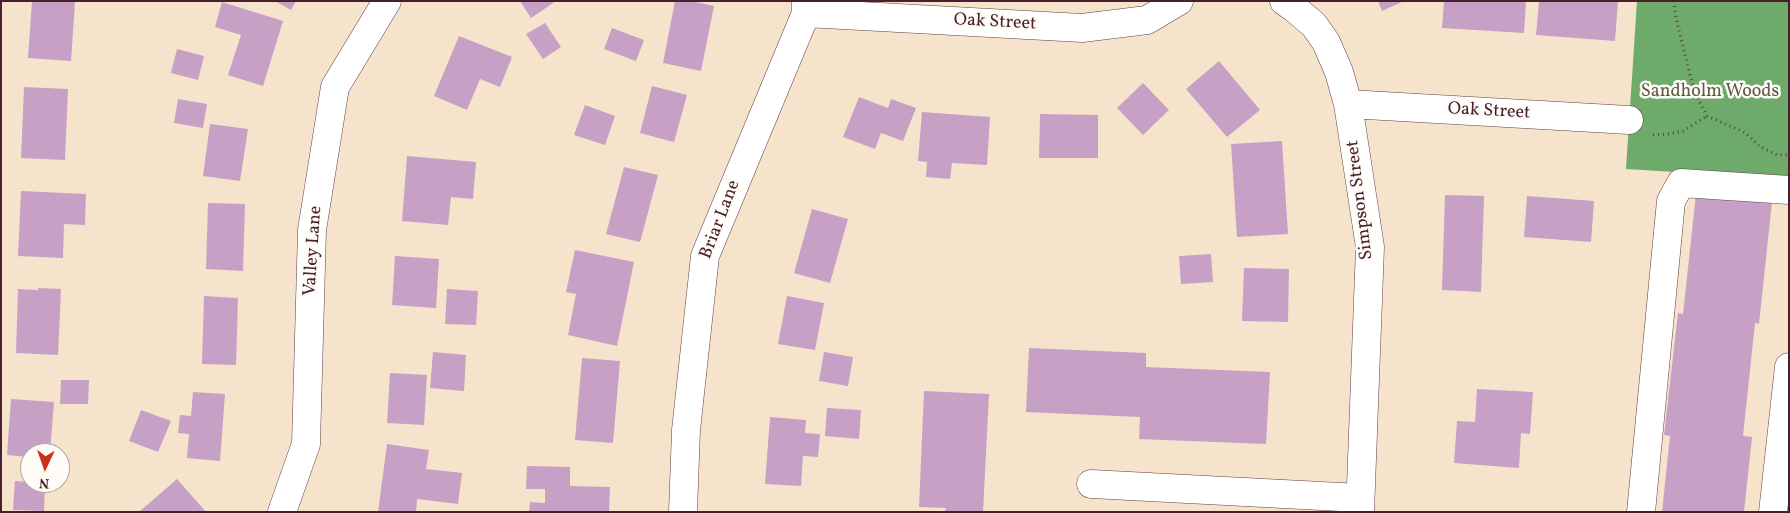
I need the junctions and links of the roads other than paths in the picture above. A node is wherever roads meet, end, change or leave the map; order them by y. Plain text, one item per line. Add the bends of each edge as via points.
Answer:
1 (387, 1) edge
2 (1179, 1) edge
3 (1284, 1) edge
4 (806, 7) edge
5 (1348, 104) junction
6 (1629, 120) road end
7 (1789, 190) edge
8 (1789, 368) edge
9 (1091, 484) dead end
10 (1302, 504) edge
11 (1360, 505) edge
12 (282, 512) edge
13 (683, 512) edge
14 (1641, 512) edge
15 (1773, 512) edge

1 - 12 street, Valley Lane via 335,87 312,230 306,444
2 - 4 street, Oak Street via 1147,20 1082,28
3 - 5 street, Simpson Street via 1314,25 1326,42
4 - 13 street, Briar Lane via 705,256 686,430
5 - 6 street, Oak Street
5 - 11 street, Simpson Street via 1370,246
7 - 14 street via 1681,183 1671,201
8 - 15 street
9 - 10 street
10 - 11 street

